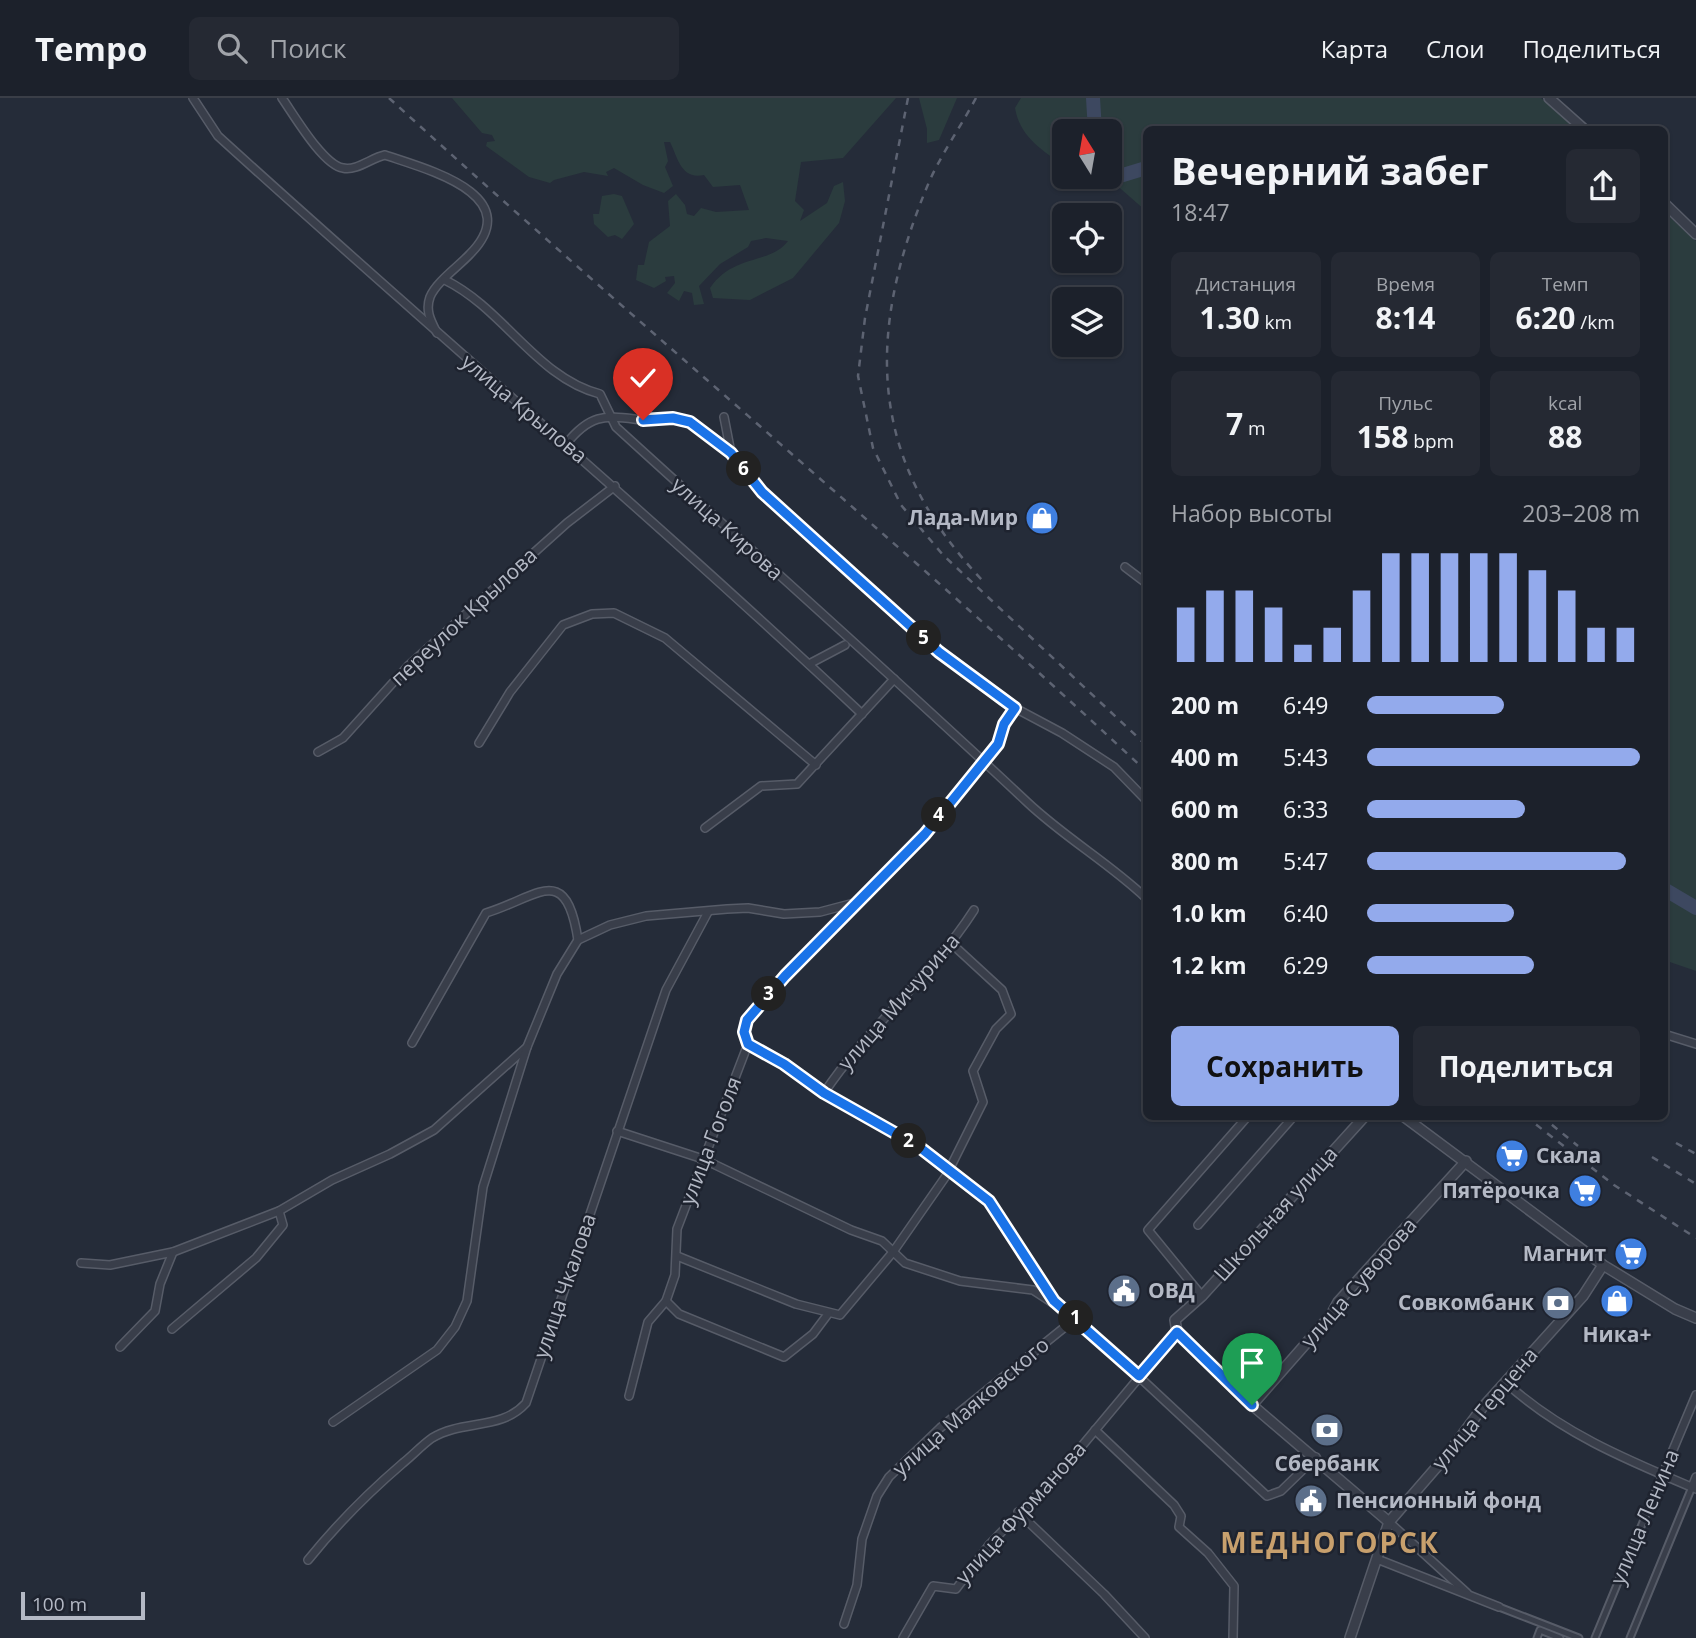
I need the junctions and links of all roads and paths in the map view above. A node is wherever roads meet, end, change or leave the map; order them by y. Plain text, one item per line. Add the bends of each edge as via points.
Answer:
1 (193, 98) edge
2 (282, 98) edge
3 (1549, 98) edge
4 (1580, 126) edge
5 (1668, 207) edge
6 (1696, 234) edge
7 (445, 280) junction
8 (438, 336) junction
9 (609, 415) junction
10 (724, 417) dead end
11 (565, 444) junction
12 (731, 453) junction
13 (615, 486) junction
14 (1125, 567) dead end
15 (1143, 581) edge
16 (845, 645) dead end
17 (809, 664) junction
18 (894, 679) junction
19 (1015, 708) junction
20 (862, 714) junction
21 (479, 743) dead end
22 (318, 752) dead end
23 (984, 758) junction
24 (816, 765) junction
25 (1143, 797) edge
26 (705, 828) dead end
27 (1143, 895) edge
28 (858, 902) junction
29 (974, 910) dead end
30 (708, 912) junction
31 (578, 940) junction
32 (952, 944) junction
33 (1668, 1035) edge
34 (412, 1043) dead end
35 (748, 1044) junction
36 (1696, 1044) edge
37 (527, 1047) junction
38 (824, 1093) junction
39 (1244, 1120) edge
40 (1291, 1120) edge
41 (1362, 1120) edge
42 (1409, 1120) edge
43 (617, 1131) junction
44 (703, 1159) junction
45 (1466, 1161) junction
46 (952, 1171) junction
47 (279, 1211) junction
48 (1198, 1226) dead end
49 (173, 1252) junction
50 (893, 1252) junction
51 (677, 1256) junction
52 (81, 1263) dead end
53 (1603, 1265) junction
54 (1202, 1296) junction
55 (666, 1301) junction
56 (1054, 1301) junction
57 (828, 1314) junction
58 (1076, 1318) junction
59 (1696, 1318) edge
60 (172, 1329) dead end
61 (1177, 1332) junction
62 (120, 1347) dead end
63 (1139, 1376) junction
64 (1505, 1382) junction
65 (1696, 1395) edge
66 (629, 1396) dead end
67 (1252, 1405) junction
68 (333, 1422) dead end
69 (1095, 1430) junction
70 (1316, 1457) junction
71 (1662, 1476) junction
72 (1696, 1477) edge
73 (1694, 1488) edge
74 (1018, 1512) junction
75 (1389, 1522) junction
76 (1377, 1559) junction
77 (308, 1560) dead end
78 (1470, 1596) junction
79 (1499, 1608) joint
80 (844, 1624) dead end
81 (1144, 1637) edge
82 (903, 1638) edge
83 (1233, 1638) edge
84 (1350, 1638) edge
85 (1537, 1638) edge
86 (1560, 1638) edge
87 (1579, 1638) edge
88 (1595, 1638) edge
89 (1630, 1638) edge

1 - 8 street, улица Крылова via 218,136
2 - 7 street via 329,162 342,169 385,155 449,180 482,200 488,214 485,234
3 - 4 street
5 - 6 street
7 - 8 street via 430,296 428,314
7 - 9 street, улица Кирова via 473,295 565,381 600,394
8 - 11 street, улица Крылова
9 - 11 street via 581,425
9 - 12 street via 690,422
9 - 18 street, улица Кирова via 616,427
10 - 12 street
11 - 13 street, улица Крылова
12 - 19 street via 762,492 939,652
13 - 17 street, улица Крылова
13 - 22 street, переулок Крылова via 567,523 408,666 344,738
14 - 15 street
16 - 17 street
17 - 20 street, улица Крылова
18 - 20 street
18 - 23 street, улица Кирова
19 - 23 street, улица Гоголя via 998,744
19 - 25 street via 1115,767
20 - 24 street
21 - 24 street via 510,692 563,625 592,614 614,613 665,638
23 - 27 street, улица Кирова via 1029,804
23 - 28 street, улица Гоголя via 925,834
24 - 26 street via 797,784 761,786
28 - 30 street via 802,913 748,908
28 - 35 street, улица Гоголя via 747,1020
29 - 32 street, улица Мичурина
30 - 31 street via 646,916
30 - 43 street, улица Чкалова via 666,990
31 - 34 street via 573,909 564,896 553,891 533,893 486,913
31 - 37 street via 557,974
32 - 38 street, улица Мичурина
32 - 46 street via 1002,990 1011,1014 996,1028 973,1071 983,1102
33 - 36 street
35 - 38 street, улица Мичурина
35 - 44 street, улица Гоголя
37 - 47 street via 434,1130
37 - 68 street via 483,1187 467,1301 455,1327 437,1350
38 - 46 street, улица Мичурина via 918,1146
39 - 54 street via 1148,1230
40 - 48 street
41 - 54 street, Школьная улица
42 - 45 street
43 - 44 street
43 - 77 street, улица Чкалова via 526,1403 514,1416 491,1424 459,1426 432,1438 340,1521
44 - 50 street via 882,1241
44 - 51 street, улица Гоголя via 677,1229
45 - 53 street
45 - 67 street, улица Суворова
46 - 50 street
46 - 56 street, улица Мичурина via 989,1201
47 - 49 street
47 - 60 street via 283,1224 256,1258
49 - 52 street via 110,1265
49 - 62 street via 155,1311
50 - 56 street via 905,1263 960,1281 1033,1290
50 - 57 street via 840,1315
51 - 55 street, улица Гоголя
51 - 57 street
53 - 59 street
53 - 64 street, улица Герцена via 1583,1296
54 - 61 street, Школьная улица via 1175,1320
55 - 57 street via 679,1314 783,1357 814,1334
55 - 66 street, улица Гоголя via 648,1322
56 - 58 street
58 - 63 street
58 - 80 street, улица Маяковского via 940,1428 889,1478 877,1496 862,1539 857,1585
61 - 63 street, Школьная улица
61 - 67 street
63 - 69 street, улица Фурманова
63 - 70 street via 1267,1496 1281,1491
64 - 71 street via 1535,1410 1608,1453
64 - 75 street, улица Герцена
65 - 71 street, улица Ленина
67 - 70 street
69 - 74 street, улица Фурманова
69 - 83 street via 1174,1505 1181,1516 1179,1527 1234,1586
70 - 75 street
71 - 73 street
71 - 88 street, улица Ленина
72 - 73 street, улица Ленина
73 - 89 street, улица Ленина
74 - 81 street
74 - 82 street, улица Фурманова via 956,1589 933,1586
75 - 76 street, улица Герцена
75 - 78 street
76 - 78 street
76 - 84 street, улица Герцена
78 - 79 street
79 - 87 street
85 - 86 street via 1540,1630

